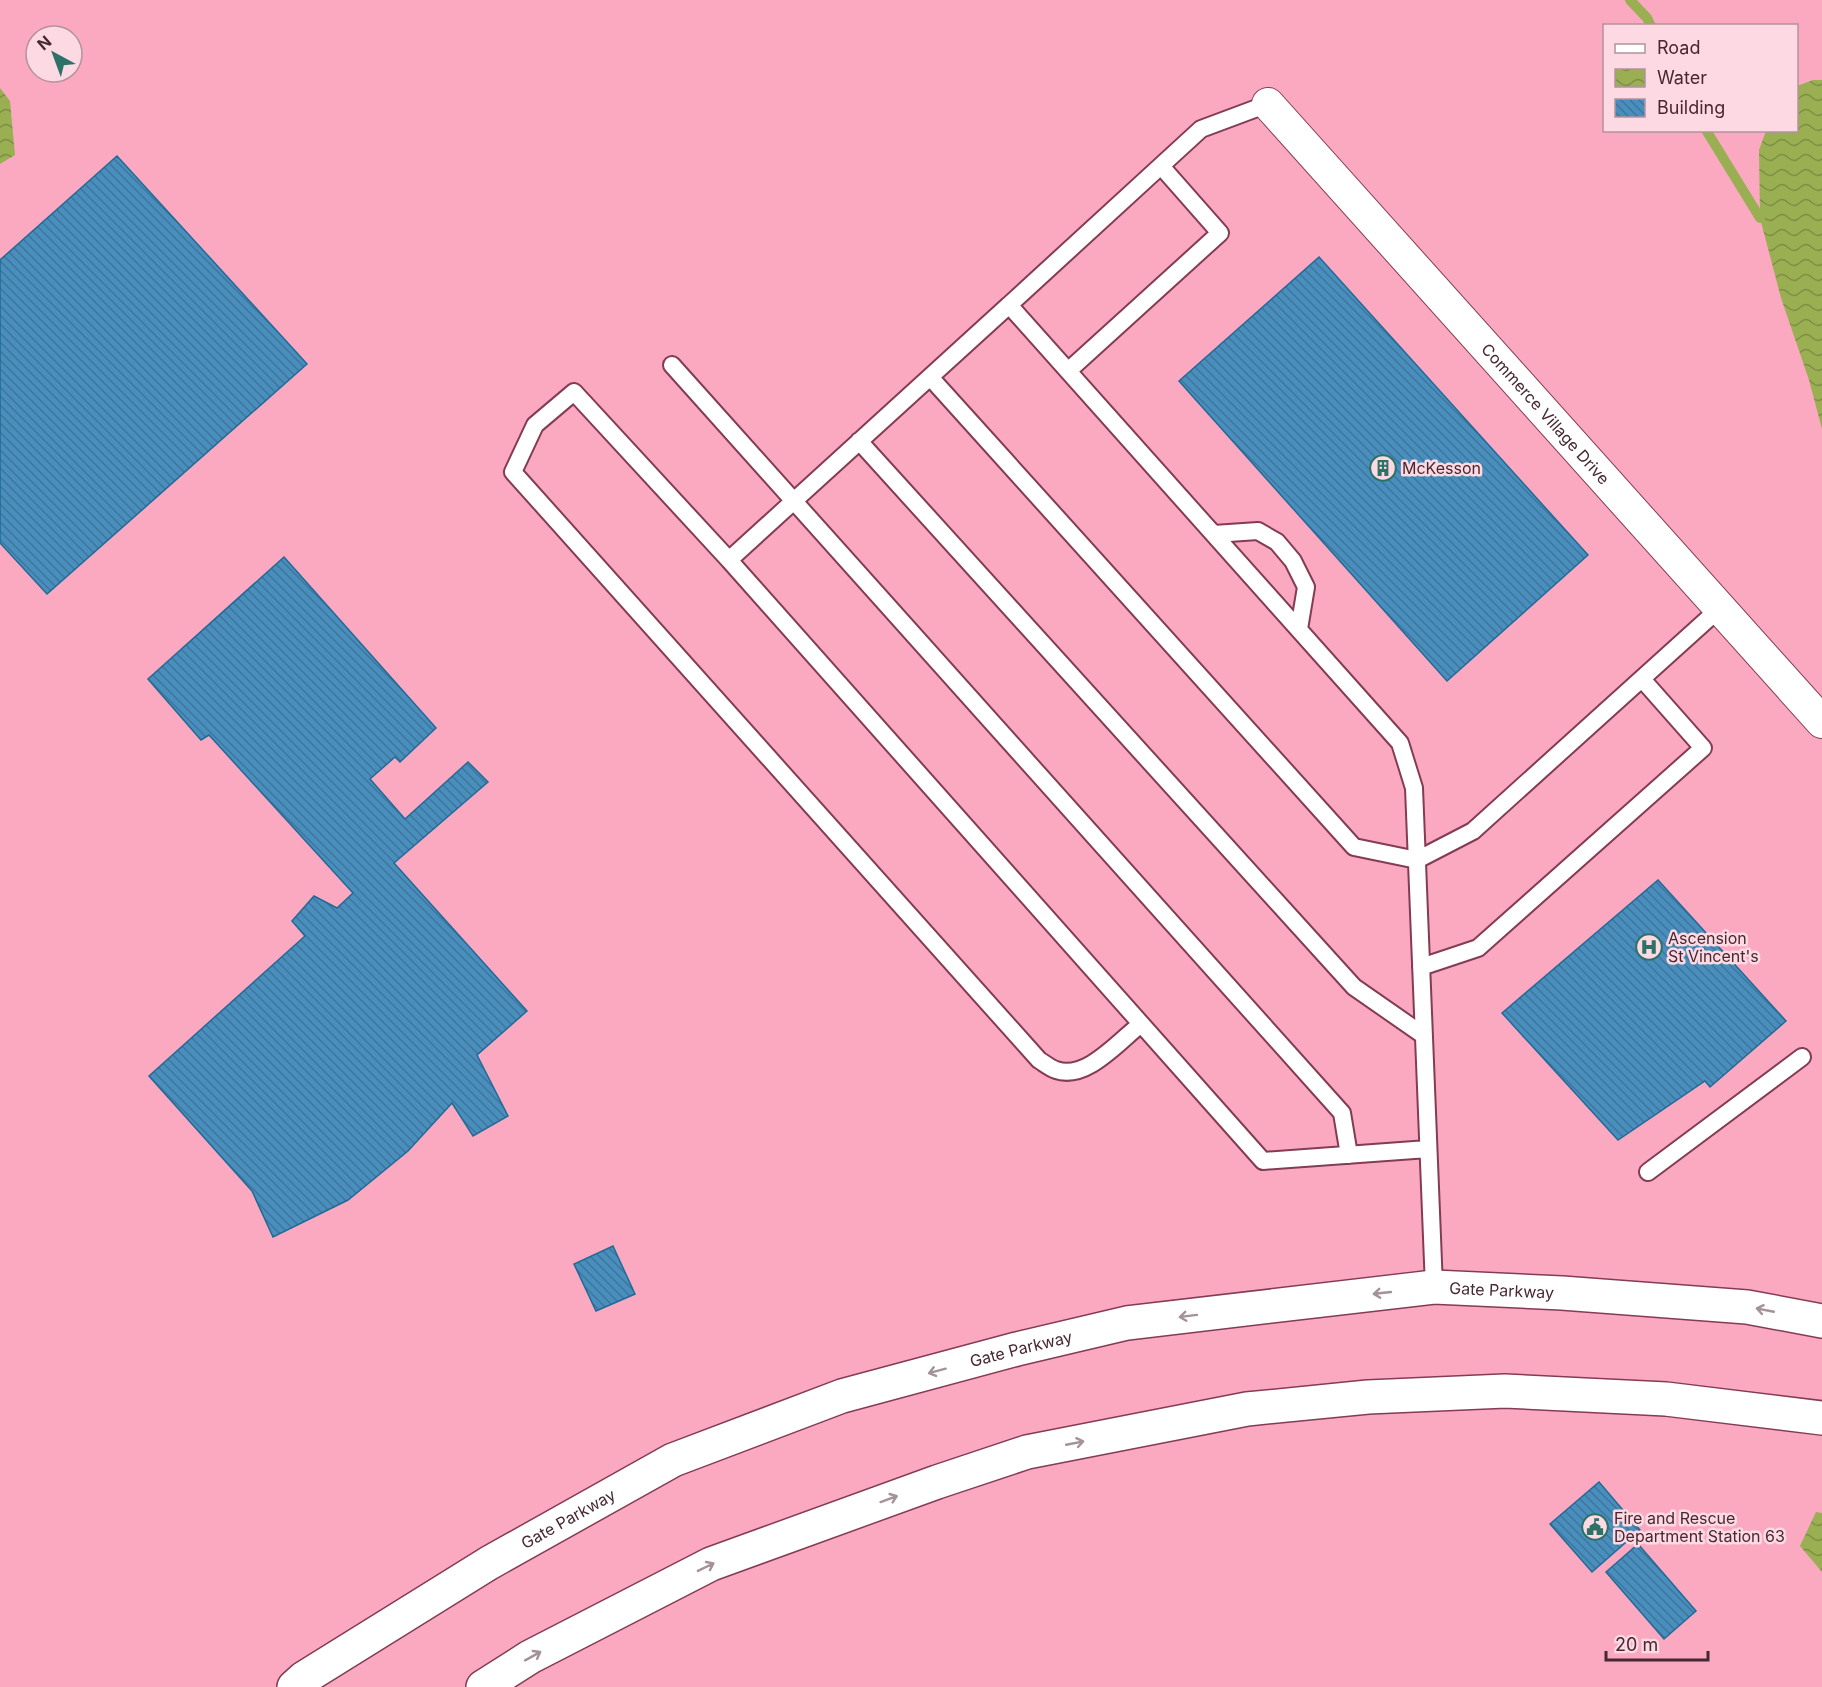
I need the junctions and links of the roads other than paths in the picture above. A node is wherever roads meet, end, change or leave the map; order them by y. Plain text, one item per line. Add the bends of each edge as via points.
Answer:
1 (1268, 104) joint
2 (1161, 166) junction
3 (1009, 305) junction
4 (672, 365) dead end
5 (1068, 371) junction
6 (930, 377) junction
7 (859, 441) junction
8 (794, 500) junction
9 (1214, 534) junction
10 (729, 560) junction
11 (1720, 608) junction
12 (1299, 629) junction
13 (1642, 679) junction
14 (1822, 722) edge
15 (1417, 860) junction
16 (1421, 967) junction
17 (1141, 1024) junction
18 (1423, 1035) junction
19 (1802, 1058) dead end
20 (1428, 1149) junction
21 (1349, 1155) junction
22 (1648, 1172) dead end
23 (1434, 1287) junction
24 (1822, 1321) edge
25 (1822, 1418) edge
26 (294, 1687) edge
27 (483, 1687) edge

1 - 2 lane via 1201,129
1 - 11 street, Commerce Village Drive
2 - 3 lane
2 - 5 lane via 1220,233
3 - 5 lane
3 - 6 lane
4 - 8 lane
5 - 9 lane
6 - 7 lane
6 - 15 lane via 1354,847
7 - 8 lane
7 - 18 lane via 1354,987
8 - 10 lane
8 - 21 lane via 1342,1113
9 - 12 lane
9 - 12 lane via 1258,531 1276,542 1293,561 1306,587
10 - 17 lane
10 - 17 lane via 574,392 536,425 513,472 1039,1060 1056,1070 1074,1072 1090,1066
11 - 13 lane
11 - 14 street, Commerce Village Drive
12 - 15 lane via 1400,743 1414,788
13 - 15 lane via 1473,831
13 - 16 lane via 1703,748 1478,948
15 - 16 lane
16 - 18 lane
17 - 21 lane via 1263,1161
18 - 20 lane
19 - 22 lane
20 - 21 lane
20 - 23 lane
24 -> 23 main road, Gate Parkway via 1747,1307
23 -> 26 main road, Gate Parkway via 1127,1323 842,1396 674,1460 489,1563
27 -> 25 main road via 530,1657 711,1564 1027,1452 1247,1409 1368,1397 1505,1391 1666,1399

